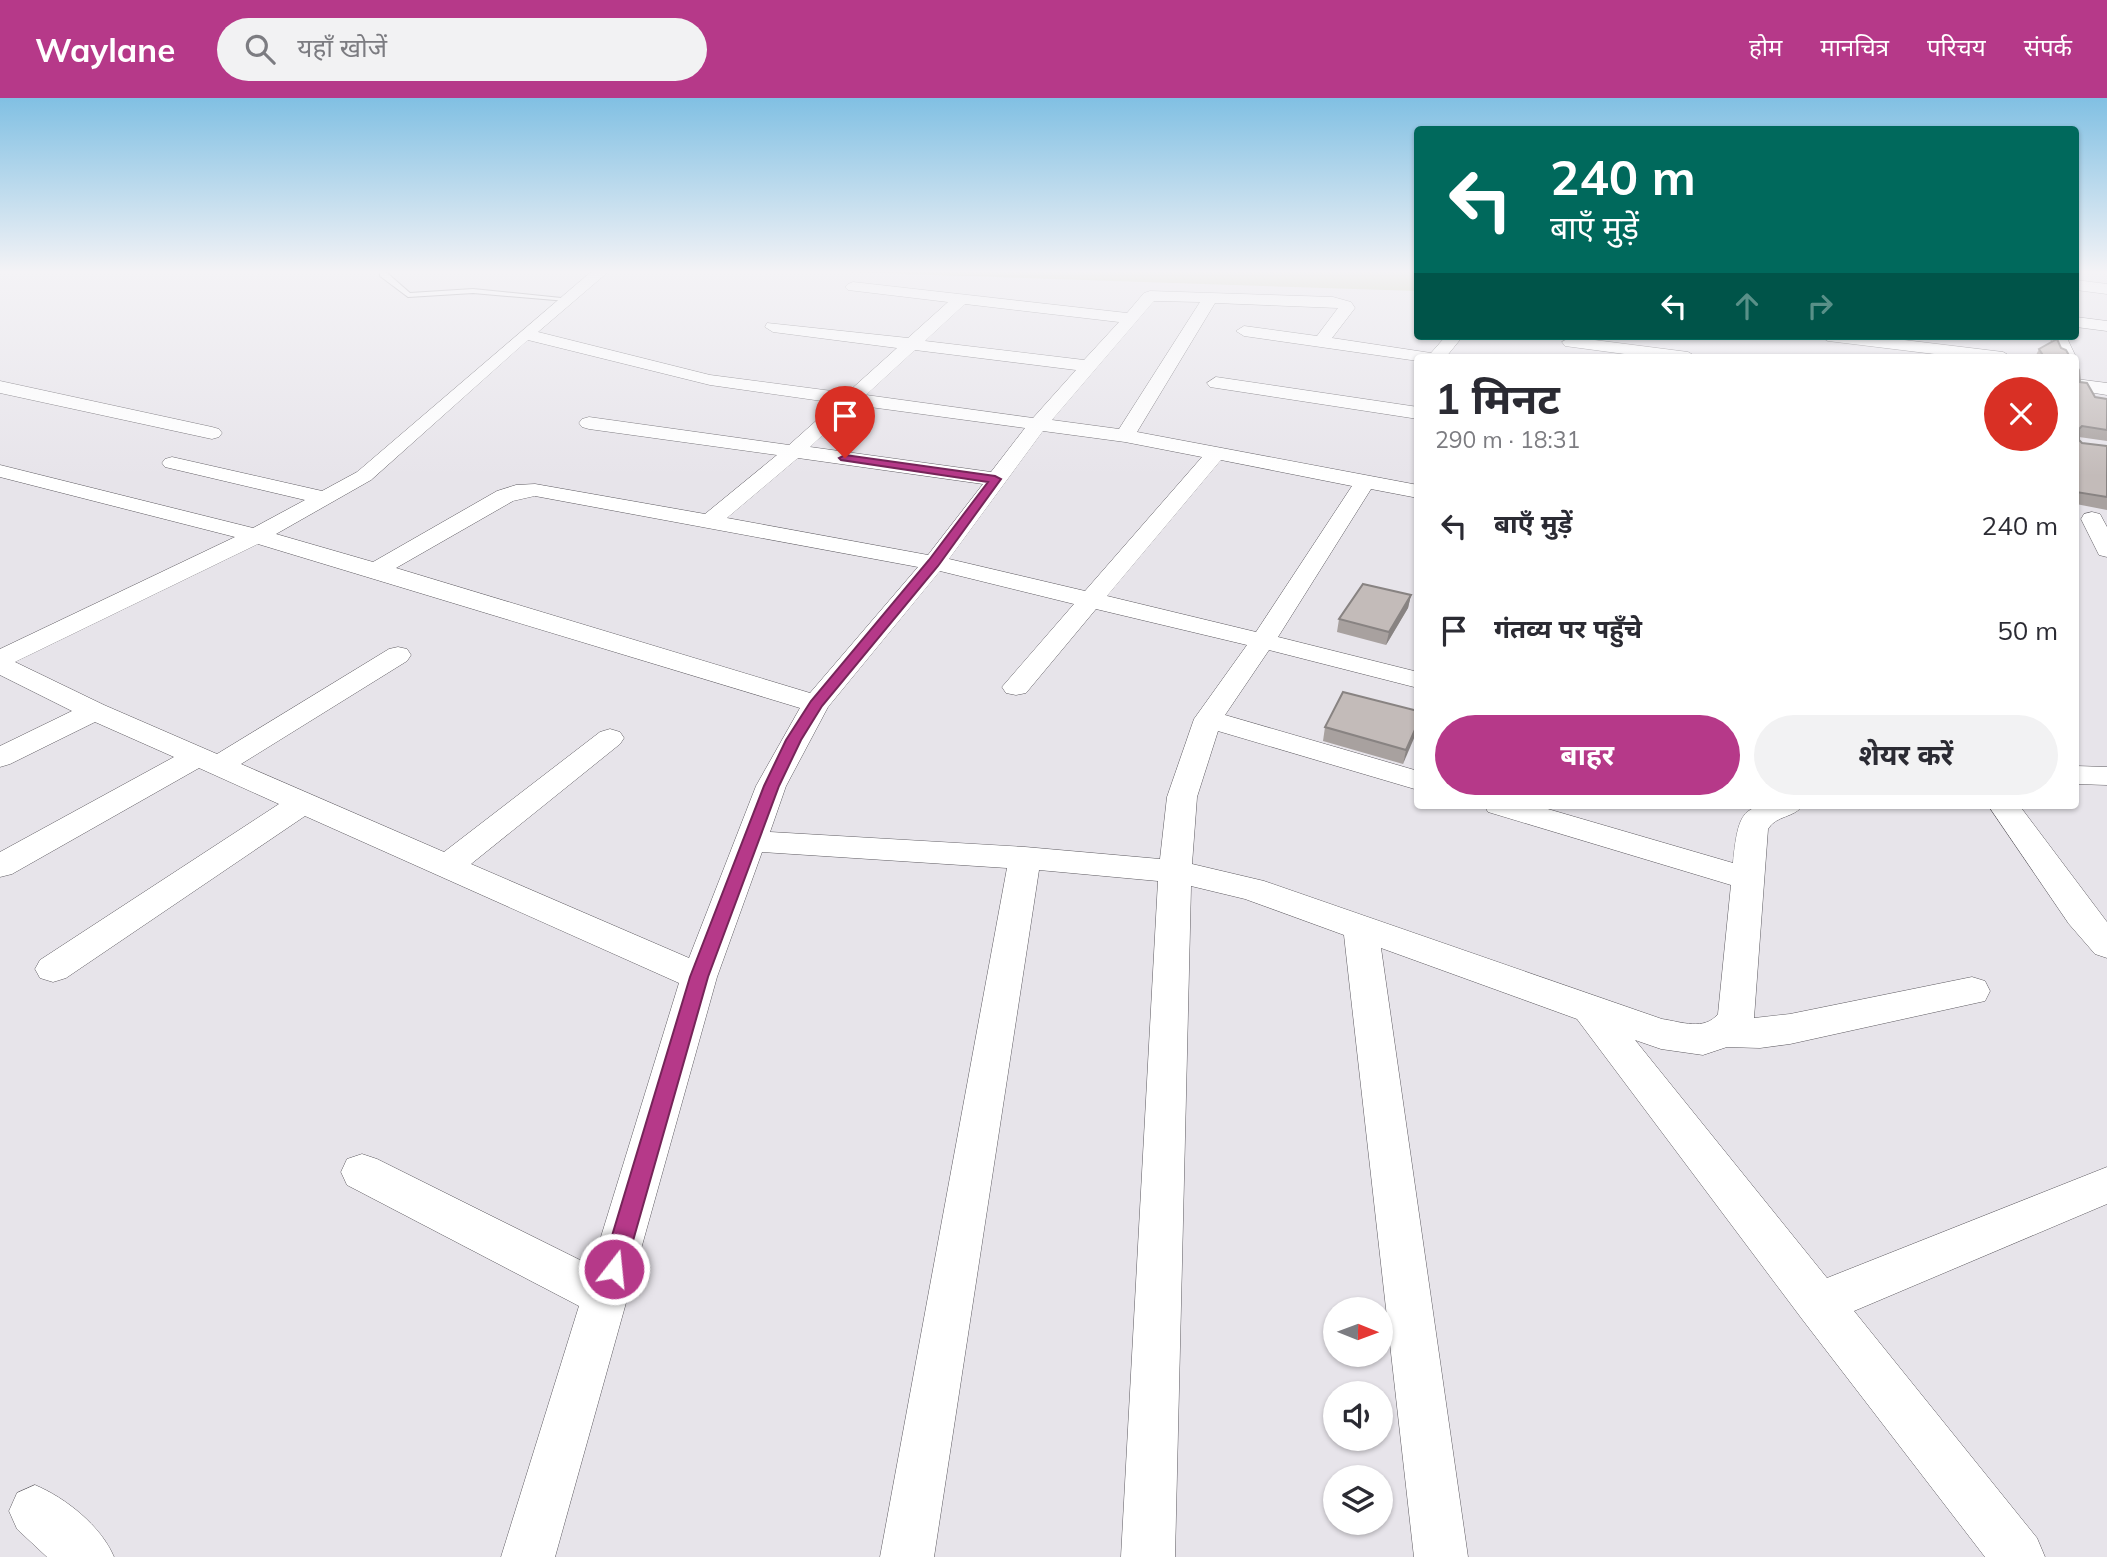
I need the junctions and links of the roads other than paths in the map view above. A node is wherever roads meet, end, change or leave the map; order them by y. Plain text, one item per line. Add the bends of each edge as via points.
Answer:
1 (518, 340) edge
2 (549, 340) edge
3 (879, 340) edge
4 (915, 340) edge
5 (1112, 340) edge
6 (1184, 340) edge
7 (1308, 340) edge
8 (1451, 340) edge
9 (1815, 340) edge
10 (1862, 340) edge
11 (1321, 342) joint
12 (911, 344) junction
13 (1570, 345) edge
14 (1821, 353) dead end
15 (1440, 354) edge
16 (1658, 354) edge
17 (1978, 354) edge
18 (1414, 355) edge
19 (1089, 366) junction
20 (2107, 371) edge
21 (2079, 378) edge
22 (2079, 380) edge
23 (1216, 383) dead end
24 (0, 387) edge
25 (2107, 389) edge
26 (852, 398) junction
27 (1414, 412) edge
28 (1040, 422) junction
29 (589, 423) dead end
30 (212, 433) dead end
31 (1125, 436) junction
32 (794, 451) junction
33 (1217, 452) junction
34 (172, 463) dead end
35 (0, 471) edge
36 (995, 479) junction
37 (1366, 481) junction
38 (1414, 484) edge
39 (326, 498) junction
40 (2091, 519) edge
41 (712, 520) junction
42 (256, 536) junction
43 (2107, 550) edge
44 (934, 563) junction
45 (376, 570) junction
46 (1091, 600) junction
47 (1263, 641) junction
48 (398, 655) dead end
49 (0, 659) edge
50 (0, 665) edge
51 (1414, 679) edge
52 (1016, 687) dead end
53 (816, 704) junction
54 (94, 711) junction
55 (1208, 719) junction
56 (610, 738) dead end
57 (0, 758) edge
58 (207, 761) junction
59 (1414, 775) edge
60 (2079, 775) edge
61 (2107, 776) edge
62 (303, 803) junction
63 (1513, 809) edge
64 (1777, 809) edge
65 (2006, 809) edge
66 (750, 841) junction
67 (1026, 858) junction
68 (0, 866) edge
69 (447, 866) junction
70 (1175, 871) junction
71 (1746, 878) junction
72 (1361, 930) junction
73 (2107, 945) edge
74 (53, 969) dead end
75 (699, 977) junction
76 (1972, 991) dead end
77 (1591, 1012) junction
78 (1725, 1032) junction
79 (362, 1172) dead end
80 (2107, 1185) edge
81 (606, 1296) junction
82 (1818, 1304) junction
83 (35, 1511) dead end
84 (87, 1557) edge
85 (528, 1557) edge
86 (907, 1557) edge
87 (1148, 1557) edge
88 (1441, 1557) edge
89 (2018, 1557) edge

1 - 39 street via 379,465
2 - 26 street via 688,376
3 - 12 street
4 - 12 street
5 - 19 street
6 - 31 street
7 - 11 street
8 - 15 street
9 - 14 street
10 - 17 street
11 - 18 street
12 - 19 street
12 - 26 street
13 - 16 street
19 - 28 street
20 - 21 street
22 - 25 street
23 - 27 street
24 - 30 street
26 - 28 street
26 - 32 street
28 - 31 street
28 - 36 street
29 - 32 street
31 - 33 street
32 - 36 street
32 - 41 street
33 - 37 street
33 - 46 street
34 - 39 street
35 - 42 street
36 - 44 street
37 - 38 street
37 - 47 street
39 - 42 street
40 - 43 street
41 - 44 street
41 - 45 street via 527,489 505,496
42 - 45 street
42 - 49 street
44 - 46 street
44 - 53 street
45 - 53 street
46 - 47 street
46 - 52 street
47 - 51 street
47 - 55 street
48 - 58 street
50 - 54 street
53 - 66 street via 771,786
54 - 57 street
54 - 58 street
55 - 59 street
55 - 70 street via 1182,797
56 - 69 street
58 - 62 street
58 - 68 street
60 - 61 street
62 - 69 street
62 - 74 street
63 - 71 street
64 - 71 street via 1761,815 1752,829
65 - 73 street
66 - 67 street
66 - 75 street
67 - 70 street
67 - 86 street
69 - 75 street
70 - 72 street via 1252,889
70 - 87 street
71 - 78 street via 1738,1002 1735,1018
72 - 77 street
72 - 88 street
75 - 81 street
76 - 78 street via 1790,1030
77 - 78 street via 1661,1034 1703,1040
77 - 82 street
79 - 81 street
80 - 82 street
81 - 85 street
82 - 89 street
83 - 84 street

